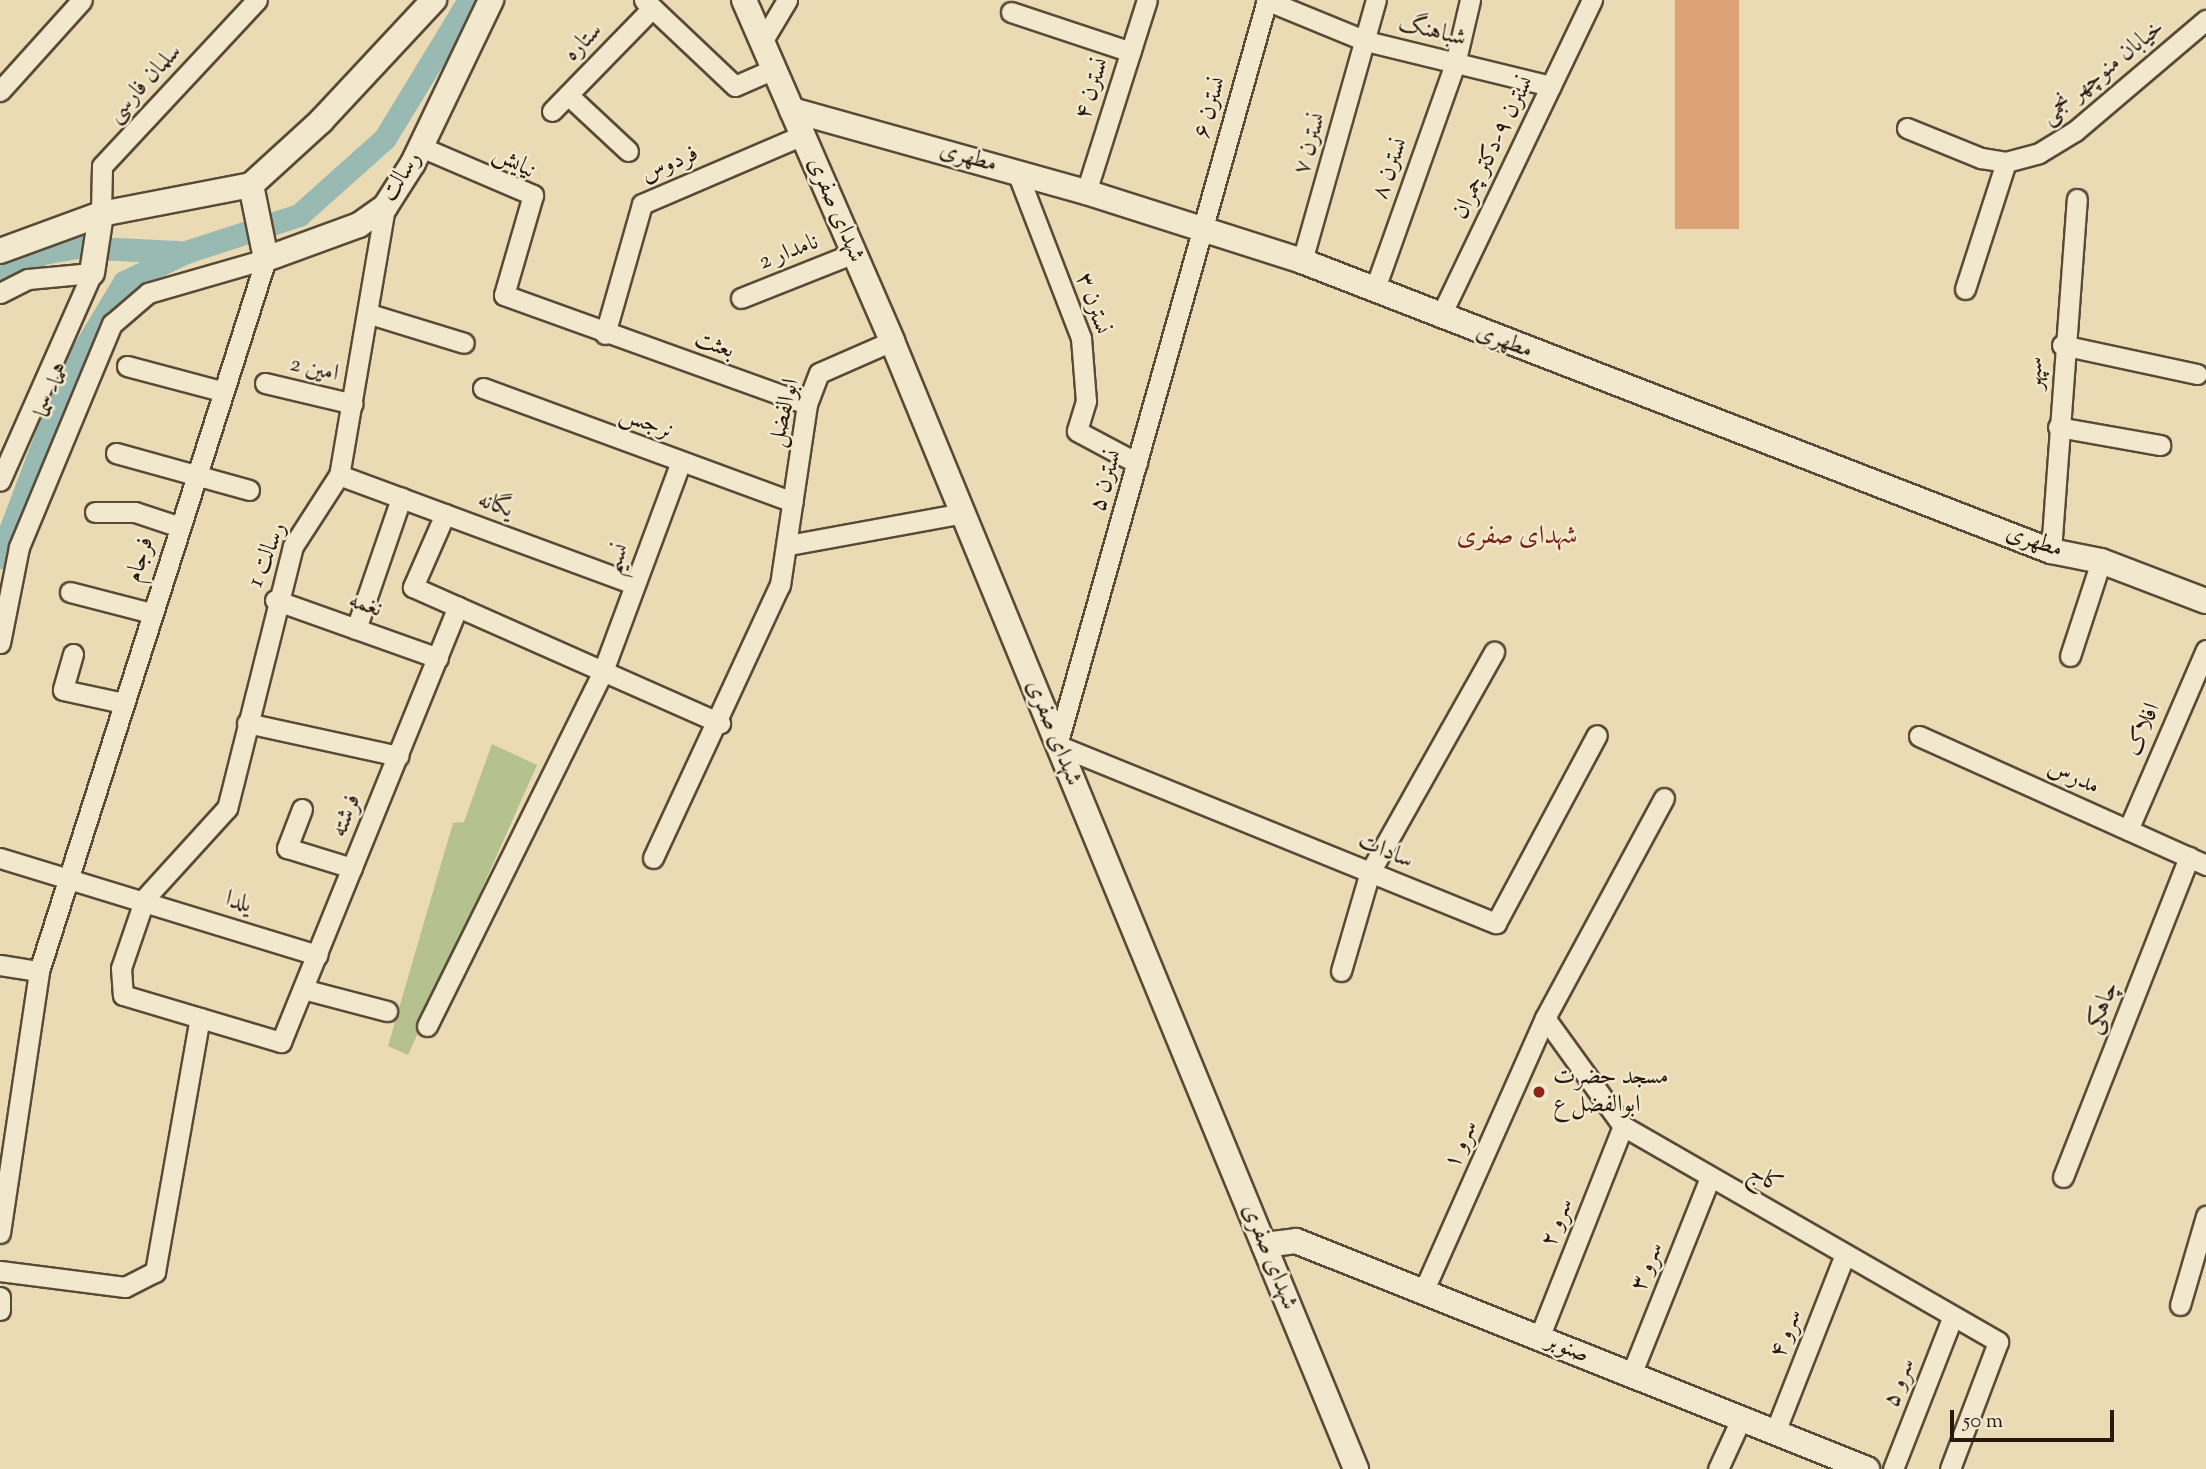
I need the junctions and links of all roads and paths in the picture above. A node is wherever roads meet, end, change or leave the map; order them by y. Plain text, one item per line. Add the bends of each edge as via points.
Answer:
1 (82, 0) edge
2 (257, 0) edge
3 (434, 0) edge
4 (491, 0) edge
5 (744, 0) edge
6 (787, 0) edge
7 (1147, 0) edge
8 (1266, 0) edge
9 (1376, 0) edge
10 (1470, 0) edge
11 (1592, 0) edge
12 (648, 4) edge
13 (1011, 12) dead end
14 (2206, 20) edge
15 (1366, 41) junction
16 (762, 42) junction
17 (1131, 51) junction
18 (1455, 64) junction
19 (774, 69) junction
20 (1551, 86) junction
21 (0, 91) edge
22 (568, 95) junction
23 (792, 110) junction
24 (552, 111) dead end
25 (1907, 128) dead end
26 (803, 135) junction
27 (421, 147) junction
28 (628, 151) dead end
29 (2006, 162) junction
30 (1017, 172) junction
31 (251, 185) junction
32 (1086, 192) junction
33 (2077, 199) dead end
34 (385, 207) junction
35 (101, 214) junction
36 (1203, 229) junction
37 (0, 251) edge
38 (854, 253) junction
39 (266, 259) junction
40 (1302, 261) junction
41 (92, 273) junction
42 (1965, 289) dead end
43 (1374, 291) junction
44 (0, 293) edge
45 (504, 295) joint
46 (741, 298) dead end
47 (370, 314) junction
48 (1440, 317) junction
49 (605, 334) junction
50 (892, 341) junction
51 (464, 344) dead end
52 (2062, 345) junction
53 (127, 366) dead end
54 (2197, 374) dead end
55 (265, 383) dead end
56 (484, 388) dead end
57 (221, 391) junction
58 (352, 404) junction
59 (807, 404) junction
60 (2057, 427) junction
61 (2160, 445) dead end
62 (116, 453) dead end
63 (1137, 463) junction
64 (680, 464) junction
65 (339, 475) junction
66 (192, 477) junction
67 (0, 481) edge
68 (249, 490) dead end
69 (401, 498) junction
70 (793, 502) junction
71 (95, 512) dead end
72 (963, 513) junction
73 (445, 514) junction
74 (177, 526) junction
75 (789, 545) junction
76 (2051, 551) junction
77 (2101, 561) junction
78 (634, 584) junction
79 (70, 592) dead end
80 (275, 600) junction
81 (2206, 601) edge
82 (458, 607) junction
83 (150, 613) junction
84 (356, 629) junction
85 (0, 643) edge
86 (2206, 650) edge
87 (1494, 652) dead end
88 (73, 654) dead end
89 (2070, 656) dead end
90 (438, 658) junction
91 (603, 671) junction
92 (123, 703) junction
93 (247, 723) junction
94 (720, 723) junction
95 (1597, 735) dead end
96 (1919, 736) dead end
97 (1057, 745) junction
98 (398, 756) junction
99 (1664, 798) dead end
100 (302, 809) dead end
101 (2128, 830) junction
102 (0, 858) edge
103 (653, 858) dead end
104 (2197, 861) edge
105 (352, 868) junction
106 (1370, 872) junction
107 (69, 878) junction
108 (145, 898) junction
109 (317, 955) junction
110 (0, 965) edge
111 (39, 971) junction
112 (1341, 971) dead end
113 (303, 989) junction
114 (387, 1011) dead end
115 (200, 1018) junction
116 (1545, 1018) junction
117 (427, 1026) dead end
118 (1623, 1126) junction
119 (1710, 1177) junction
120 (2063, 1177) dead end
121 (2206, 1216) edge
122 (0, 1233) edge
123 (1265, 1245) junction
124 (1845, 1254) junction
125 (0, 1271) edge
126 (1423, 1292) junction
127 (0, 1297) edge
128 (2180, 1305) dead end
129 (0, 1310) edge
130 (1953, 1316) junction
131 (1539, 1338) junction
132 (1631, 1375) junction
133 (1741, 1419) junction
134 (1775, 1432) junction
135 (1356, 1469) edge
136 (1718, 1469) edge
137 (1867, 1469) edge
138 (1892, 1469) edge
139 (1950, 1469) edge

1 - 21 street
2 - 35 street, سلمان فارسی via 102,166
3 - 31 street via 321,121
4 - 27 street, رسالت
5 - 16 street, شهدای صفری
6 - 16 street
7 - 17 street, نسترن ۴
8 - 15 street, شباهنگ
8 - 36 street, نسترن ۶
9 - 15 street, نسترن ۷
10 - 18 street, نسترن ۸
11 - 20 street, نسترن ۹-دکتر چمران
12 - 19 street via 735,86
12 - 22 street, ستاره
13 - 17 street
14 - 29 street, خیابان منوچهر نجمی via 2076,131 2039,153
15 - 18 street, شباهنگ
15 - 40 street, نسترن ۷
16 - 19 street, شهدای صفری
17 - 32 street, نسترن ۴
18 - 20 street, شباهنگ
18 - 43 street, نسترن ۸
19 - 23 street, شهدای صفری
20 - 48 street, نسترن ۹-دکتر چمران
22 - 24 street, ستاره
22 - 28 street
23 - 26 street, شهدای صفری
23 - 30 street, مطهری
25 - 29 street
26 - 38 street, شهدای صفری
26 - 49 street, فردوس via 642,204
27 - 34 street, رسالت
27 - 45 street, نیایش via 533,195
29 - 42 street
30 - 32 street, مطهری
30 - 63 street, نسترن ۳ via 1082,338 1086,401 1077,431
31 - 35 street
31 - 39 street
32 - 36 street, مطهری
33 - 52 street, سپهر
34 - 39 street, رسالت via 359,225
34 - 47 street, رسالت 1
35 - 37 street
35 - 41 street
36 - 40 street, مطهری
36 - 63 street, نسترن ۵
38 - 46 street, نامدار 2
38 - 50 street, شهدای صفری
39 - 57 street, فرجام
39 - 85 street, هما- سما via 148,293 126,306 112,324 19,547
40 - 43 street, مطهری
41 - 44 street via 28,279
41 - 67 street, هما- سما
43 - 48 street, مطهری
45 - 49 street, بعثت
47 - 51 street
47 - 58 street, رسالت 1
48 - 76 street, مطهری
49 - 59 street, بعثت
50 - 59 street, ابوالفضل via 819,373
50 - 72 street, شهدای صفری
52 - 54 street
52 - 60 street, سپهر
53 - 57 street
55 - 58 street, امین 2
56 - 64 street, نرجس
57 - 66 street, فرجام
58 - 65 street, رسالت 1
59 - 70 street, ابوالفضل
60 - 61 street
60 - 76 street, سپهر
62 - 66 street
63 - 97 street, نسترن ۵
64 - 70 street, نرجس
64 - 78 street, نسیم
65 - 69 street, یگانه
65 - 80 street, رسالت 1 via 293,545
66 - 68 street
66 - 74 street, فرجام
69 - 73 street, یگانه
69 - 84 street
70 - 75 street, ابوالفضل
71 - 74 street via 135,512
72 - 75 street
72 - 97 street, شهدای صفری
73 - 78 street, یگانه
73 - 82 street via 413,587
74 - 83 street, فرجام
75 - 94 street, ابوالفضل via 780,585
76 - 77 street, مطهری
77 - 81 street, مطهری
77 - 89 street
78 - 91 street, نسیم
79 - 83 street
80 - 84 street, نغمه
80 - 93 street, رسالت 1
82 - 90 street, فرشته
82 - 91 street
83 - 92 street, فرجام
84 - 90 street, نغمه
86 - 101 street, افلاک
87 - 106 street
88 - 92 street via 63,690
90 - 98 street, فرشته
91 - 94 street
91 - 117 street, نسیم
92 - 107 street, فرجام
93 - 98 street
93 - 108 street, رسالت 1 via 227,808
94 - 103 street, ابوالفضل
95 - 106 street, سادات via 1496,923
96 - 101 street, مدرس
97 - 106 street, سادات
97 - 123 street, شهدای صفری
98 - 105 street, فرشته
99 - 116 street, سرو ۱
100 - 105 street via 287,848
101 - 104 street, مدرس
102 - 107 street, یلدا
104 - 120 street, چاهکی
105 - 109 street, فرشته
106 - 112 street
107 - 108 street, یلدا
107 - 111 street, فرجام
108 - 109 street, یلدا
108 - 115 street via 121,968 123,995
109 - 113 street, فرشته
110 - 111 street
111 - 122 street
113 - 114 street
113 - 115 street, فرشته via 281,1042
115 - 125 street via 155,1272 125,1287
116 - 118 street, کاج
116 - 126 street, سرو ۱
118 - 119 street, کاج
118 - 131 street, سرو ۲
119 - 124 street, کاج
119 - 132 street, سرو ۳
121 - 128 street
123 - 126 street, صنوبر via 1296,1241
123 - 135 street, شهدای صفری
124 - 130 street, کاج
124 - 134 street, سرو ۴
126 - 131 street, صنوبر
127 - 129 street
130 - 138 street, سرو ۵
130 - 139 street, کاج via 1998,1342
131 - 132 street, صنوبر
132 - 133 street, صنوبر
133 - 134 street, صنوبر
133 - 136 street
134 - 137 street, صنوبر

